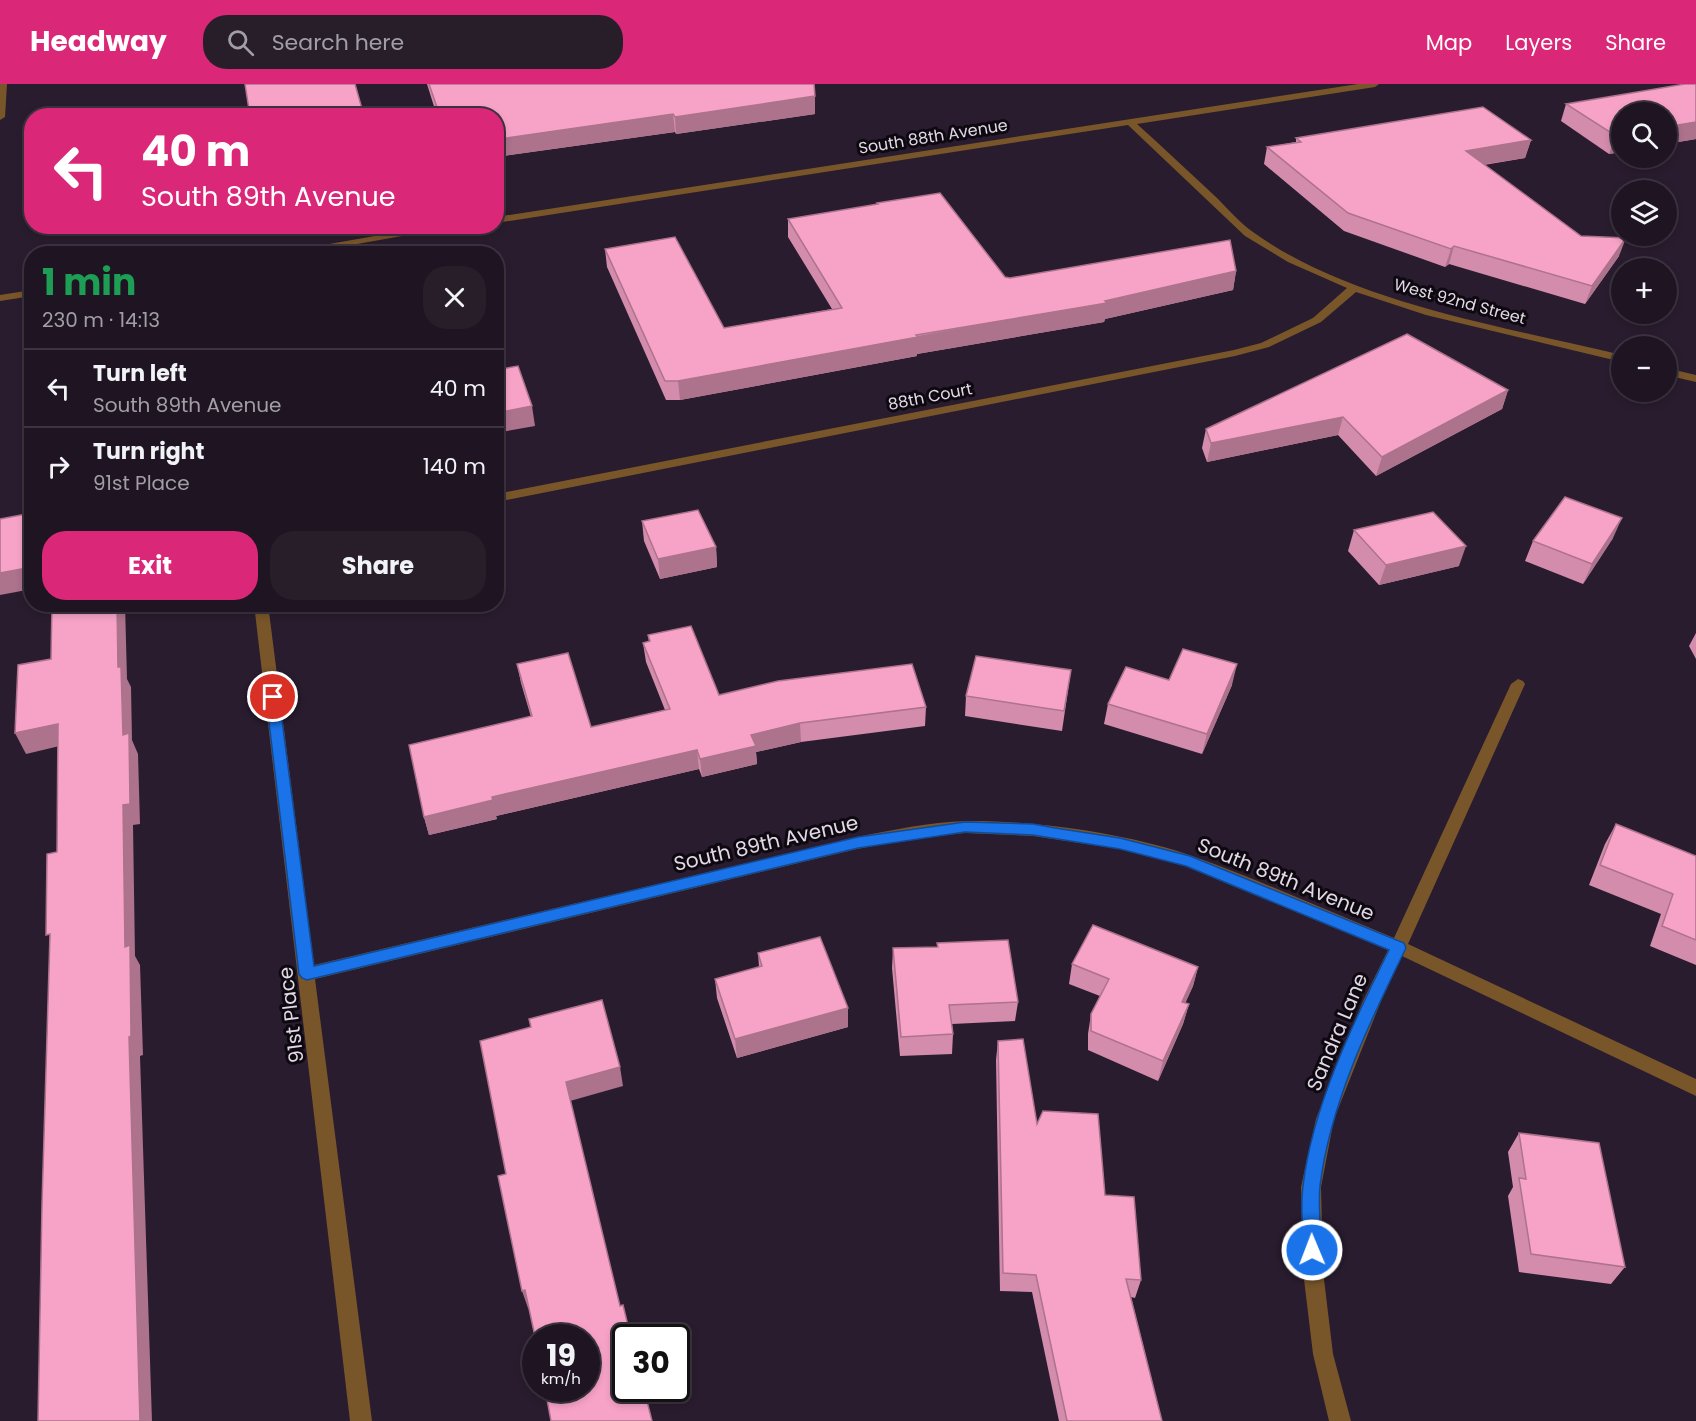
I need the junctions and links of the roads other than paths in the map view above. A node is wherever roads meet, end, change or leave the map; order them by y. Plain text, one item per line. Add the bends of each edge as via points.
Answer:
1 (3, 84) edge
2 (1375, 84) edge
3 (0, 117) edge
4 (1130, 122) junction
5 (504, 219) edge
6 (403, 234) edge
7 (328, 246) edge
8 (1354, 288) junction
9 (24, 294) edge
10 (0, 298) edge
11 (1611, 356) edge
12 (1677, 375) edge
13 (1696, 379) edge
14 (504, 496) edge
15 (262, 612) edge
16 (1518, 684) dead end
17 (1398, 948) junction
18 (307, 974) junction
19 (1696, 1088) edge
20 (361, 1421) edge
21 (1340, 1421) edge

1 - 3 street
2 - 4 street, South 88th Avenue
4 - 5 street, South 88th Avenue
4 - 8 street, West 92nd Street via 1249,234
6 - 7 street
8 - 11 street, West 92nd Street via 1414,309
8 - 14 street, 88th Court via 1317,320 1265,345 1235,353
9 - 10 street
12 - 13 street
15 - 18 street, 91st Place
16 - 17 street, Sandra Lane
17 - 18 street, South 89th Avenue via 1190,861 1120,843 1055,833 965,827 858,843
17 - 19 street, South 89th Avenue
17 - 21 street, Sandra Lane via 1372,1001 1325,1119 1311,1187 1313,1272 1323,1354
18 - 20 street, 91st Place

